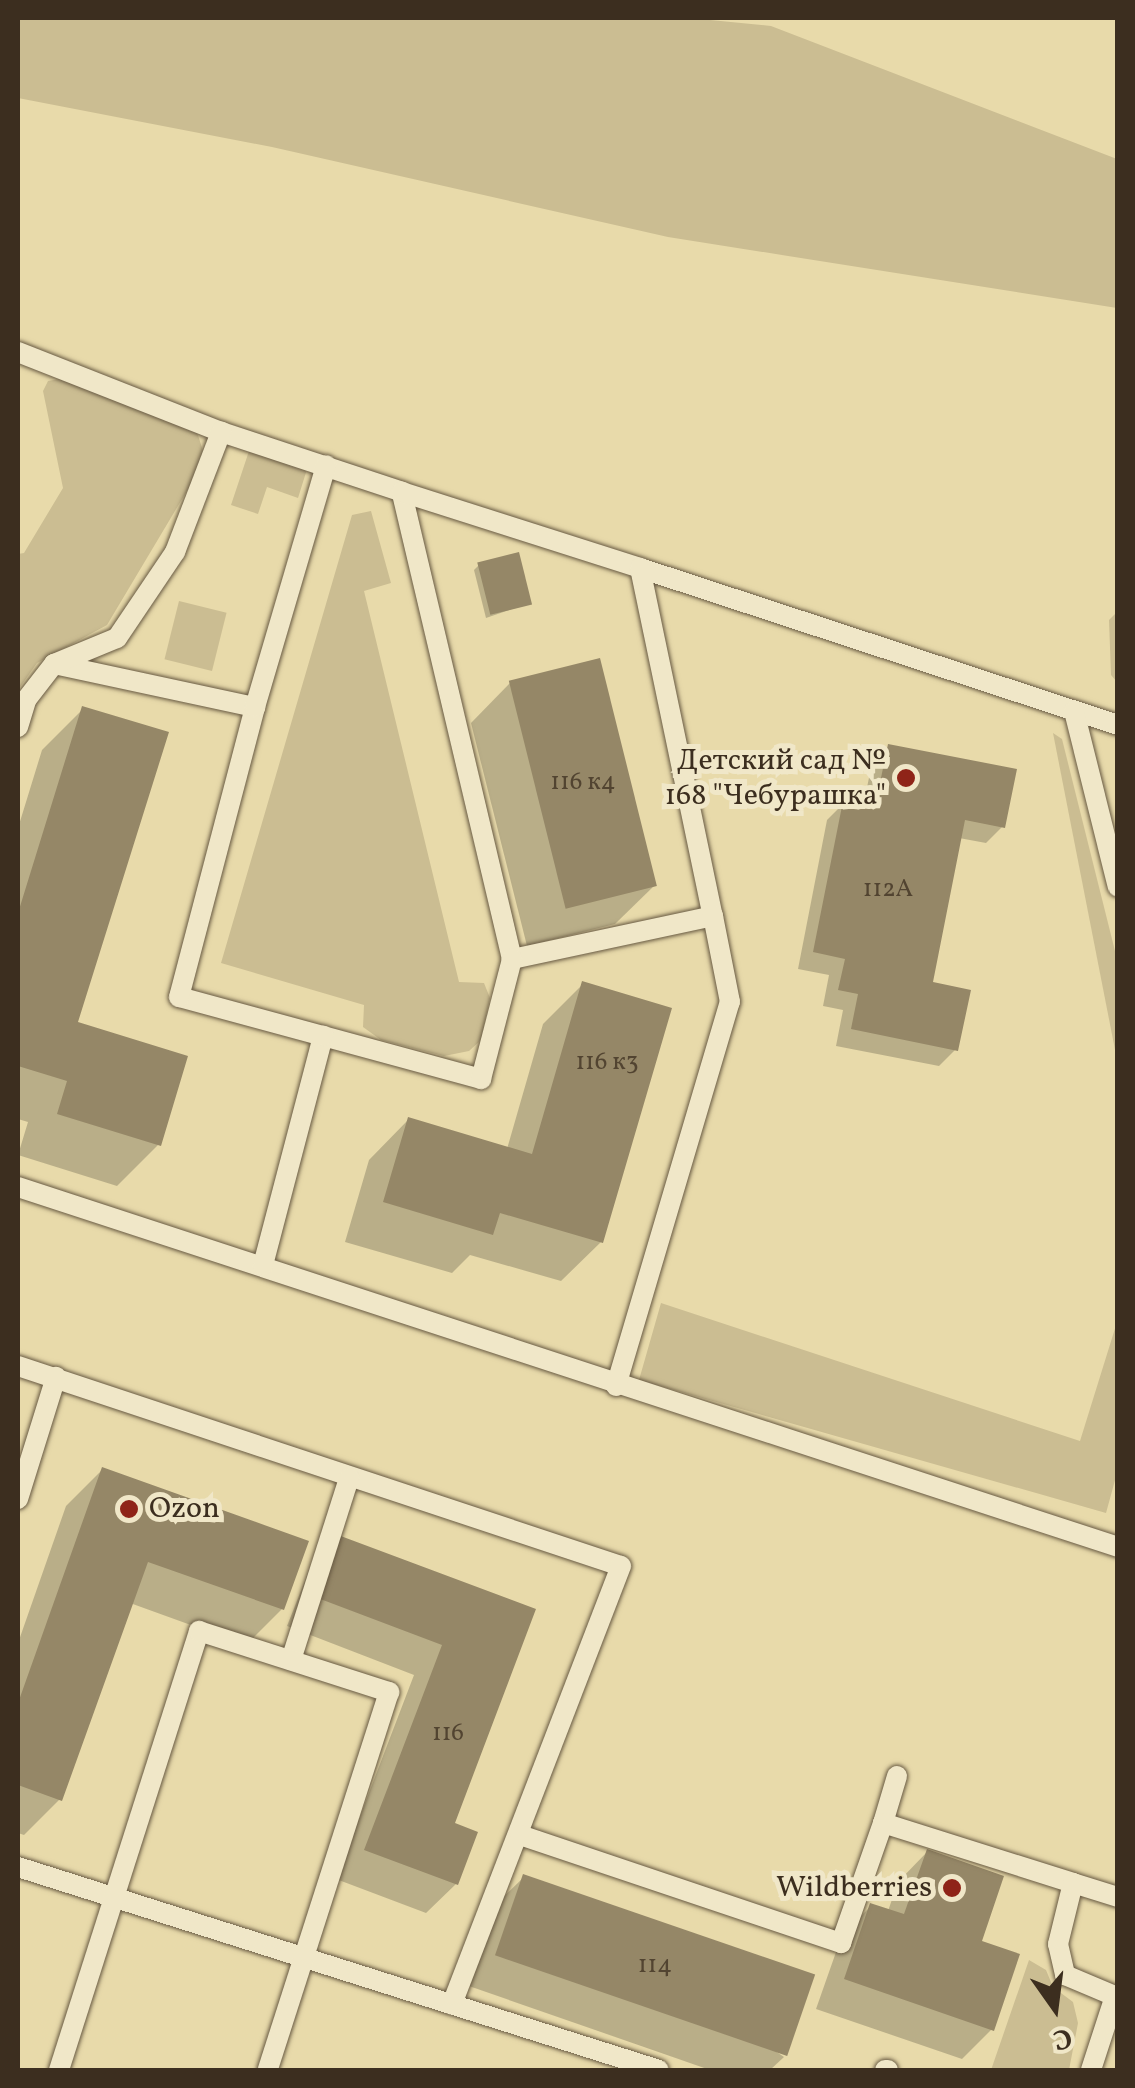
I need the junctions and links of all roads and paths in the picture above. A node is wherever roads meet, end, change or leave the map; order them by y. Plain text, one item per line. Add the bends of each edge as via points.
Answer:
1 (18, 352) edge
2 (222, 432) junction
3 (326, 465) junction
4 (402, 492) junction
5 (640, 568) junction
6 (54, 664) junction
7 (255, 707) junction
8 (1074, 711) junction
9 (1118, 725) edge
10 (18, 727) edge
11 (1118, 887) edge
12 (712, 916) junction
13 (512, 959) junction
14 (323, 1036) junction
15 (18, 1187) edge
16 (262, 1266) junction
17 (18, 1366) edge
18 (56, 1377) junction
19 (616, 1386) junction
20 (349, 1478) junction
21 (18, 1499) edge
22 (1117, 1546) edge
23 (292, 1660) junction
24 (897, 1776) dead end
25 (883, 1823) junction
26 (520, 1834) junction
27 (18, 1867) edge
28 (1074, 1883) junction
29 (1118, 1897) edge
30 (114, 1898) junction
31 (304, 1958) junction
32 (1116, 1993) edge
33 (452, 2005) junction
34 (59, 2070) edge
35 (268, 2070) edge
36 (659, 2070) edge
37 (1091, 2070) edge

1 - 2 lane
2 - 3 lane
2 - 6 lane via 175,552 117,638
3 - 4 lane
3 - 7 lane
4 - 5 lane
4 - 13 lane
5 - 8 lane
5 - 12 lane
6 - 7 lane
6 - 10 lane via 26,700
7 - 14 lane via 180,997
8 - 9 lane
8 - 11 lane
12 - 13 lane
12 - 19 lane via 730,1002
13 - 14 lane via 481,1079
14 - 16 lane
15 - 16 lane
16 - 19 lane
17 - 18 lane
18 - 20 lane
18 - 21 lane
19 - 22 lane
20 - 23 lane
20 - 26 lane via 621,1566
23 - 30 lane via 199,1631
23 - 31 lane via 389,1692
24 - 25 lane
25 - 26 lane via 841,1943
25 - 28 lane
26 - 33 lane
27 - 30 lane
28 - 29 lane
28 - 32 lane via 1058,1944 1066,1976
30 - 31 lane
30 - 34 lane
31 - 33 lane
31 - 35 lane
32 - 37 lane
33 - 36 lane

